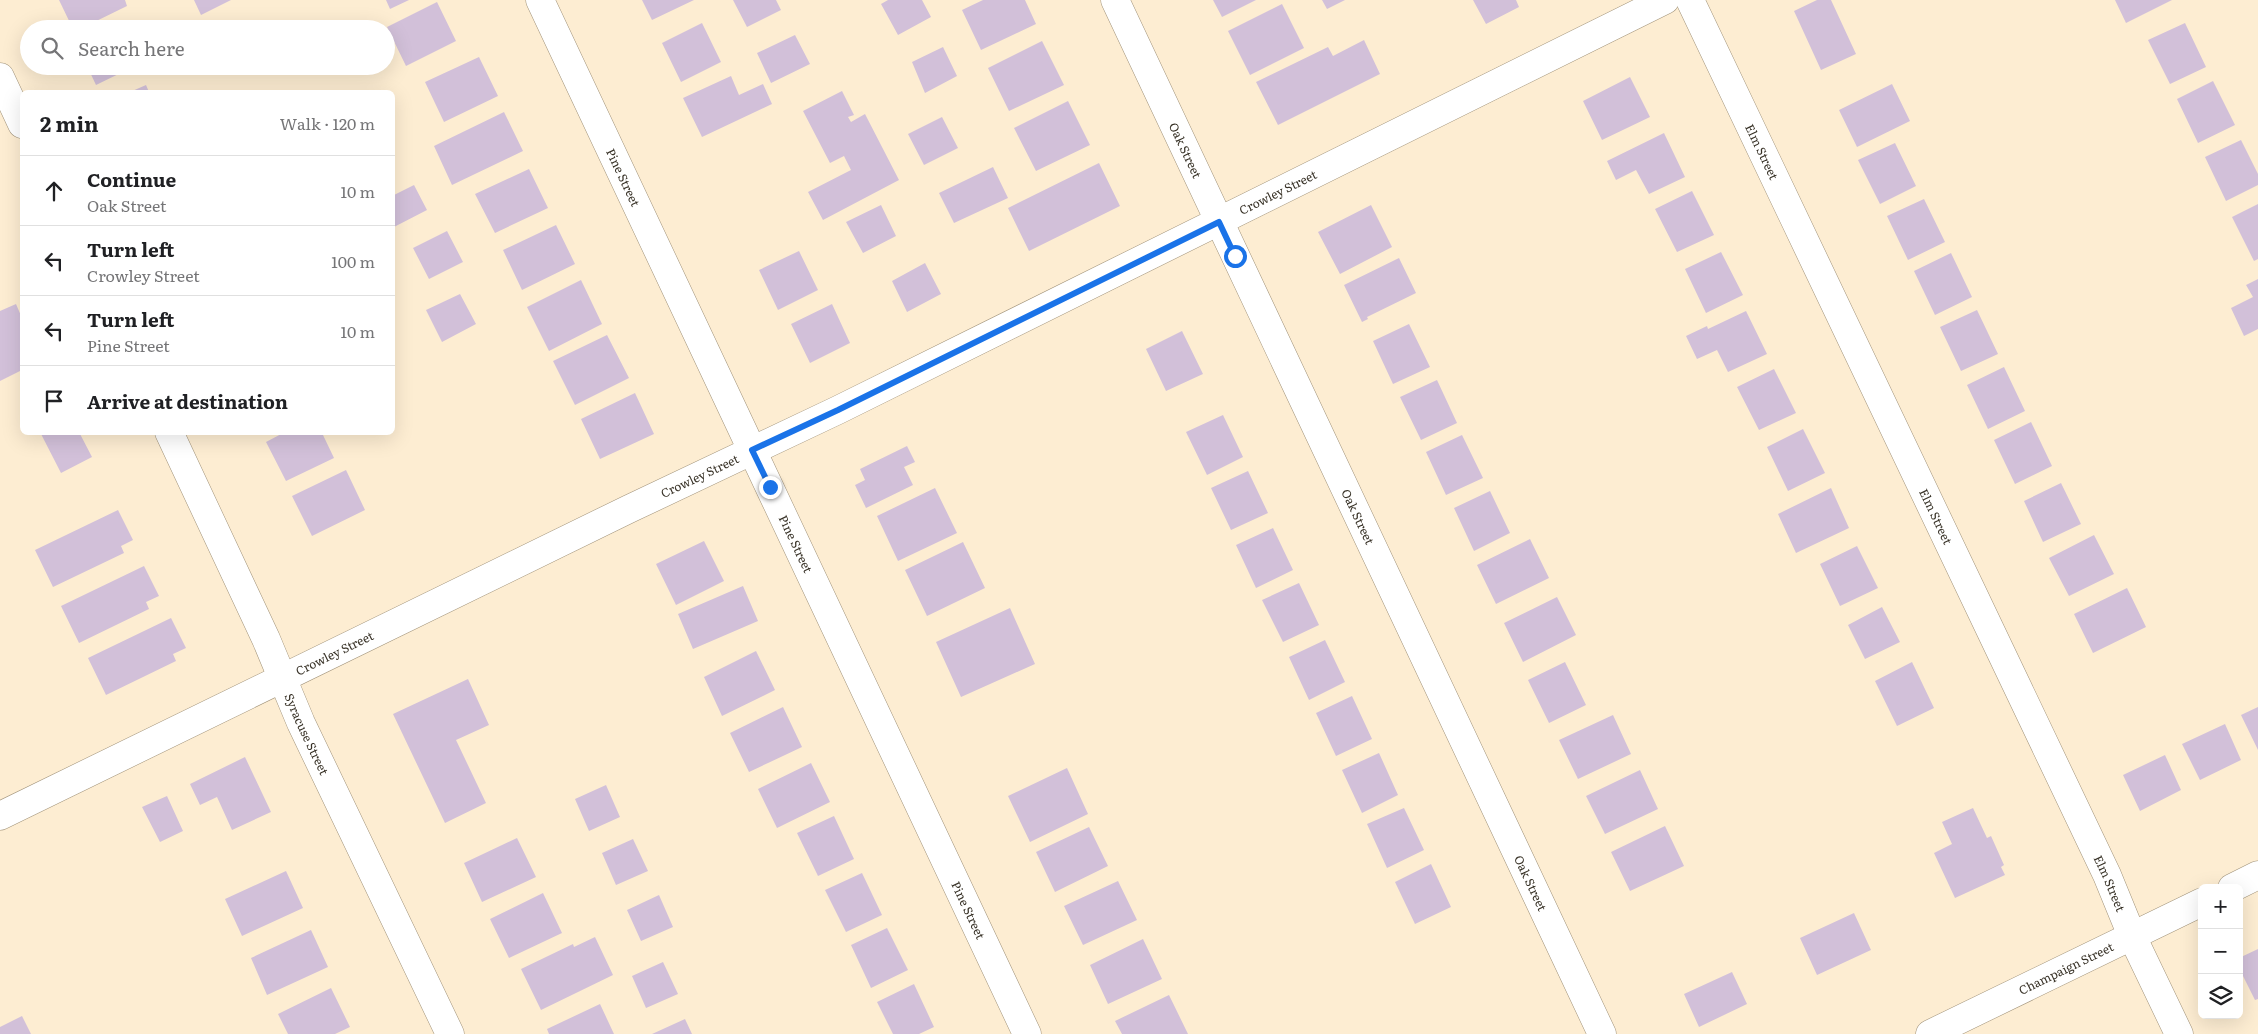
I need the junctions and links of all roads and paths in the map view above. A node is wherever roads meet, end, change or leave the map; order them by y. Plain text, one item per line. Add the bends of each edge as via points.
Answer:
1 (540, 0) edge
2 (1115, 0) edge
3 (1665, 0) edge
4 (1690, 0) edge
5 (0, 77) edge
6 (20, 120) edge
7 (1219, 222) junction
8 (169, 435) edge
9 (752, 450) junction
10 (282, 679) junction
11 (0, 816) edge
12 (2258, 875) edge
13 (2240, 884) edge
14 (2198, 904) edge
15 (2132, 936) junction
16 (450, 1034) edge
17 (1027, 1034) edge
18 (1602, 1034) edge
19 (1930, 1034) edge
20 (2179, 1034) edge

1 - 9 street, Pine Street
2 - 7 street, Oak Street
3 - 7 street, Crowley Street
4 - 15 street, Elm Street via 2068,792
5 - 6 street
7 - 9 street, Crowley Street
7 - 18 street, Oak Street
8 - 10 street, Syracuse Street
9 - 10 street, Crowley Street
9 - 17 street, Pine Street
10 - 11 street, Crowley Street
10 - 16 street, Syracuse Street
12 - 13 street
14 - 15 street, Champaign Street
15 - 19 street, Champaign Street
15 - 20 street, Elm Street

